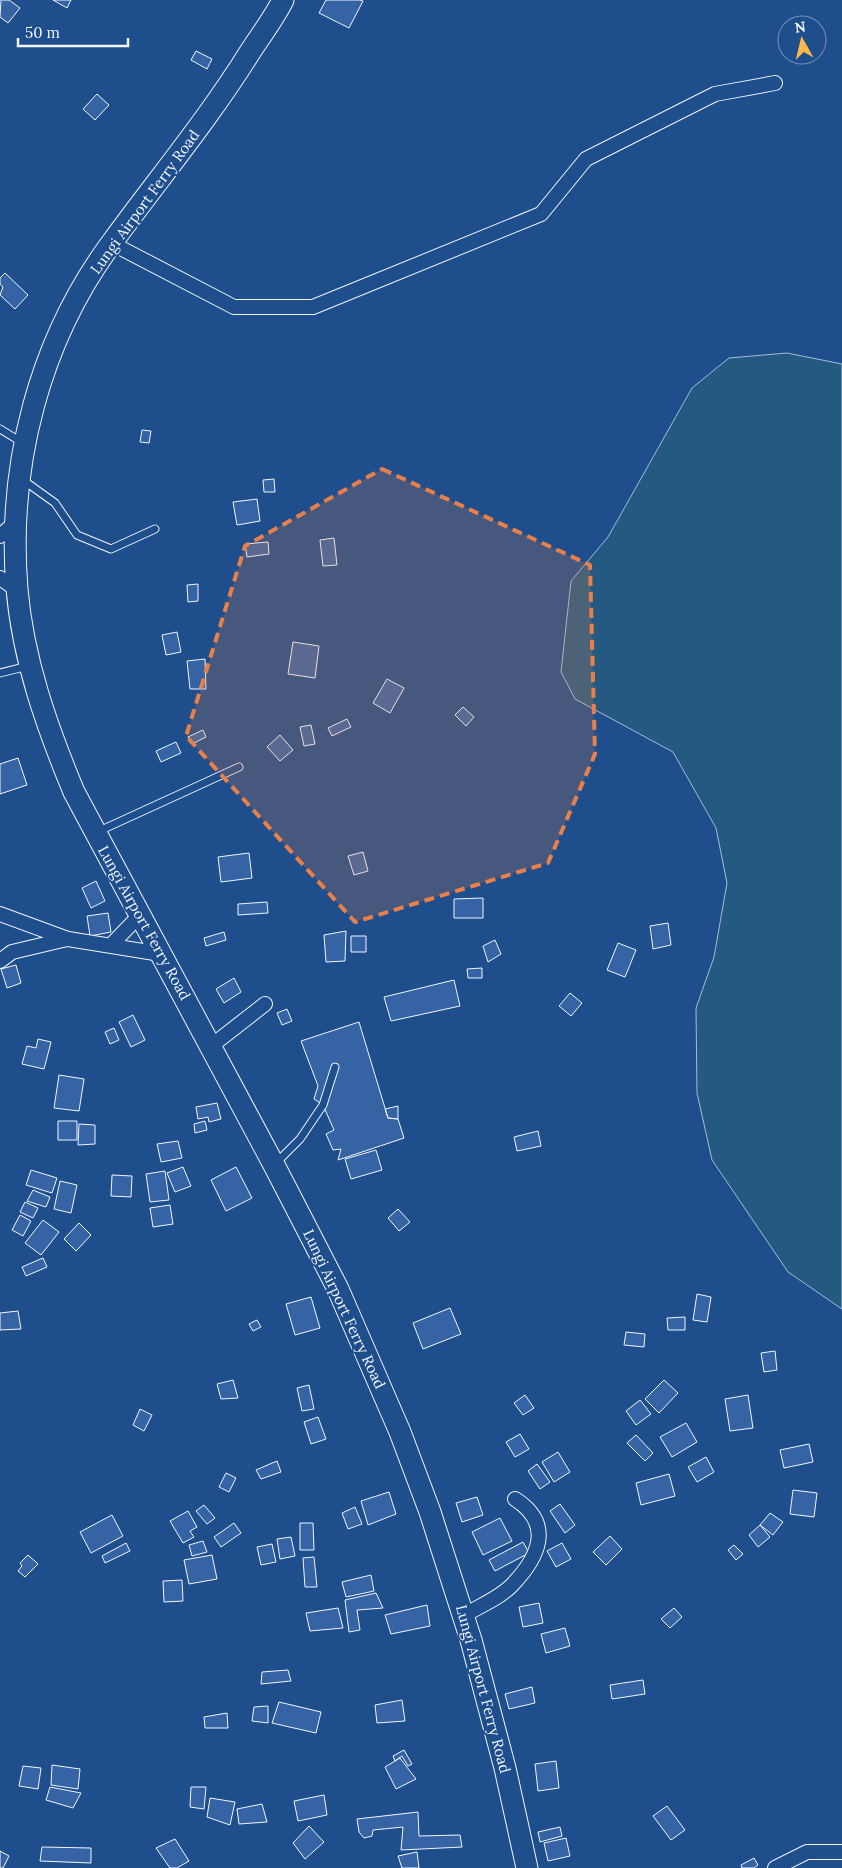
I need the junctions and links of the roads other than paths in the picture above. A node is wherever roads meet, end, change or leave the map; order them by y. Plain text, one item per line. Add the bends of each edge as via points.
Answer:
1 (283, 0) edge
2 (775, 83) dead end
3 (111, 243) junction
4 (0, 429) edge
5 (26, 444) junction
6 (19, 477) junction
7 (16, 522) junction
8 (155, 529) dead end
9 (0, 536) edge
10 (9, 584) edge
11 (30, 665) junction
12 (0, 673) edge
13 (239, 767) dead end
14 (95, 833) junction
15 (0, 914) edge
16 (140, 915) junction
17 (68, 938) junction
18 (111, 945) junction
19 (161, 954) junction
20 (0, 961) edge
21 (265, 1004) dead end
22 (210, 1047) junction
23 (334, 1067) dead end
24 (274, 1165) junction
25 (515, 1499) dead end
26 (464, 1616) junction
27 (807, 1852) junction
28 (842, 1852) edge
29 (527, 1868) edge
30 (775, 1868) edge
31 (794, 1868) edge

1 - 3 main road, Lungi Airport Ferry Road via 224,94
2 - 3 street via 715,94 586,159 541,214 313,307 234,307
3 - 5 main road, Lungi Airport Ferry Road via 54,341 36,392
4 - 5 lane
5 - 6 main road, Lungi Airport Ferry Road
6 - 7 main road, Lungi Airport Ferry Road
6 - 8 lane via 55,503 77,535 111,549
7 - 9 street
7 - 10 main road, Lungi Airport Ferry Road
10 - 11 main road, Lungi Airport Ferry Road
11 - 12 lane
11 - 14 main road, Lungi Airport Ferry Road via 53,742
13 - 14 lane
14 - 16 main road, Lungi Airport Ferry Road
15 - 17 street
16 - 18 street
16 - 19 main road, Lungi Airport Ferry Road
17 - 18 street
17 - 20 street via 12,952
18 - 19 street
19 - 22 main road, Lungi Airport Ferry Road
21 - 22 street
22 - 24 main road, Lungi Airport Ferry Road
23 - 24 lane via 323,1105 300,1139
24 - 26 main road, Lungi Airport Ferry Road via 338,1289 400,1432
25 - 26 street via 530,1508 539,1525 537,1553 512,1586
26 - 29 main road, Lungi Airport Ferry Road via 505,1768
27 - 28 street
27 - 30 street
27 - 31 lane

